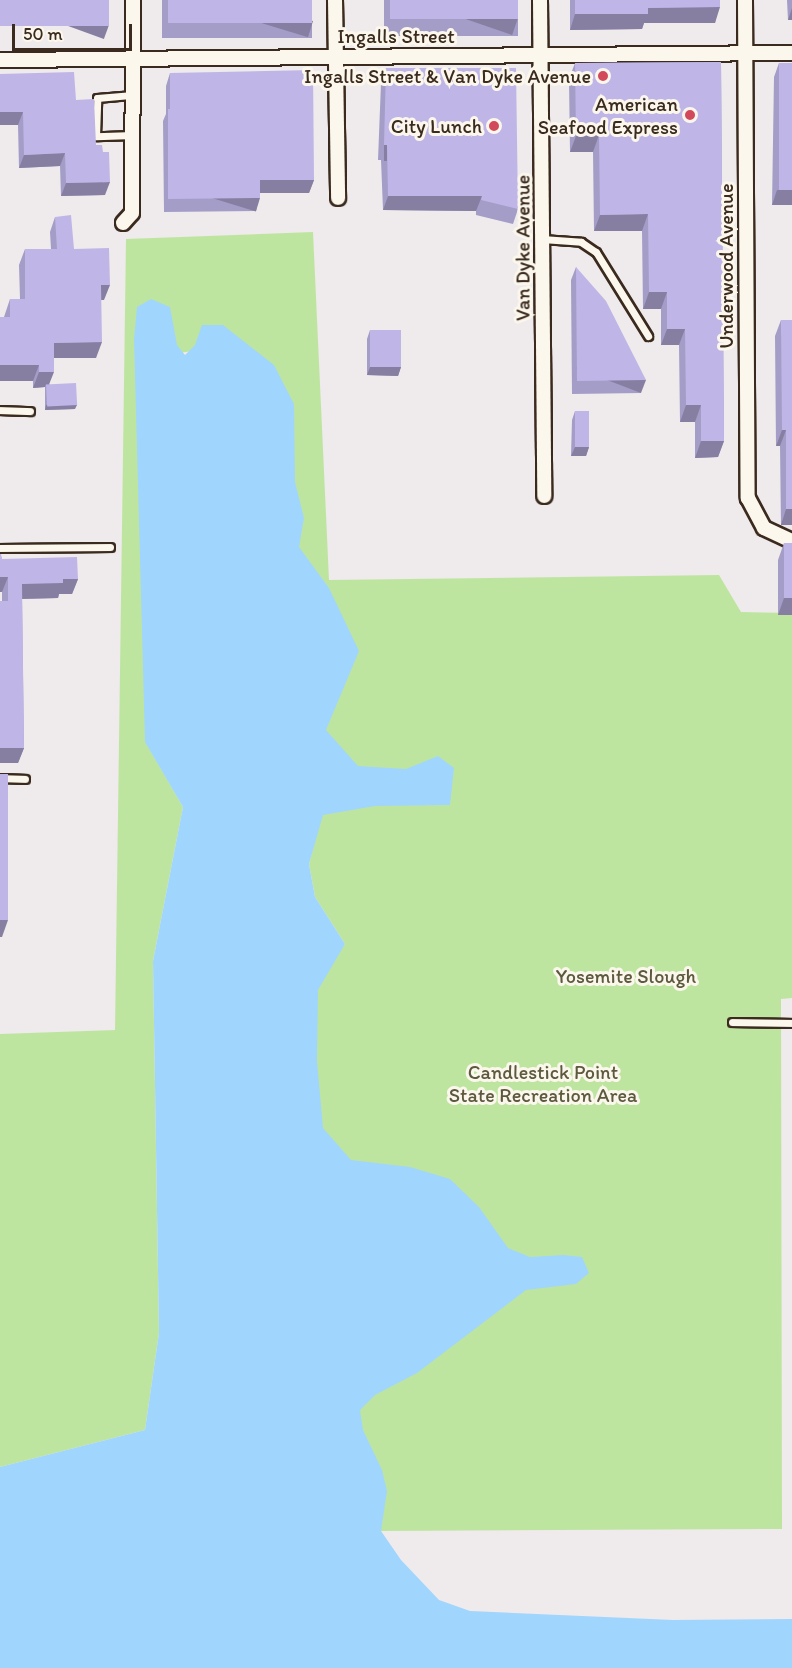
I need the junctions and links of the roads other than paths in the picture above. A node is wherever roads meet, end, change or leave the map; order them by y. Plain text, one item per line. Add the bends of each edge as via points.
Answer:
1 (133, 0) edge
2 (335, 0) edge
3 (540, 0) edge
4 (745, 0) edge
5 (745, 53) junction
6 (792, 53) edge
7 (541, 55) junction
8 (336, 56) junction
9 (134, 58) junction
10 (0, 60) edge
11 (134, 95) junction
12 (133, 135) junction
13 (338, 198) dead end
14 (128, 218) dead end
15 (542, 239) junction
16 (648, 336) dead end
17 (0, 410) edge
18 (30, 411) dead end
19 (544, 496) dead end
20 (792, 542) edge
21 (110, 547) dead end
22 (0, 548) edge
23 (0, 778) edge
24 (25, 779) dead end
25 (732, 1022) dead end
26 (792, 1023) edge

1 - 9 street
2 - 8 street
3 - 7 street, Van Dyke Avenue
4 - 5 street, Underwood Avenue
5 - 6 street, Ingalls Street
5 - 7 street, Ingalls Street
5 - 20 street, Underwood Avenue via 748,498 764,528
7 - 8 street, Ingalls Street
7 - 15 street, Van Dyke Avenue
8 - 9 street, Ingalls Street
8 - 13 street
9 - 10 street, Ingalls Street
9 - 11 street
11 - 12 street
11 - 12 lane via 97,98 96,136
12 - 14 street
15 - 16 lane via 581,242 596,252
15 - 19 street, Van Dyke Avenue
17 - 18 lane
21 - 22 lane
23 - 24 lane
25 - 26 lane

